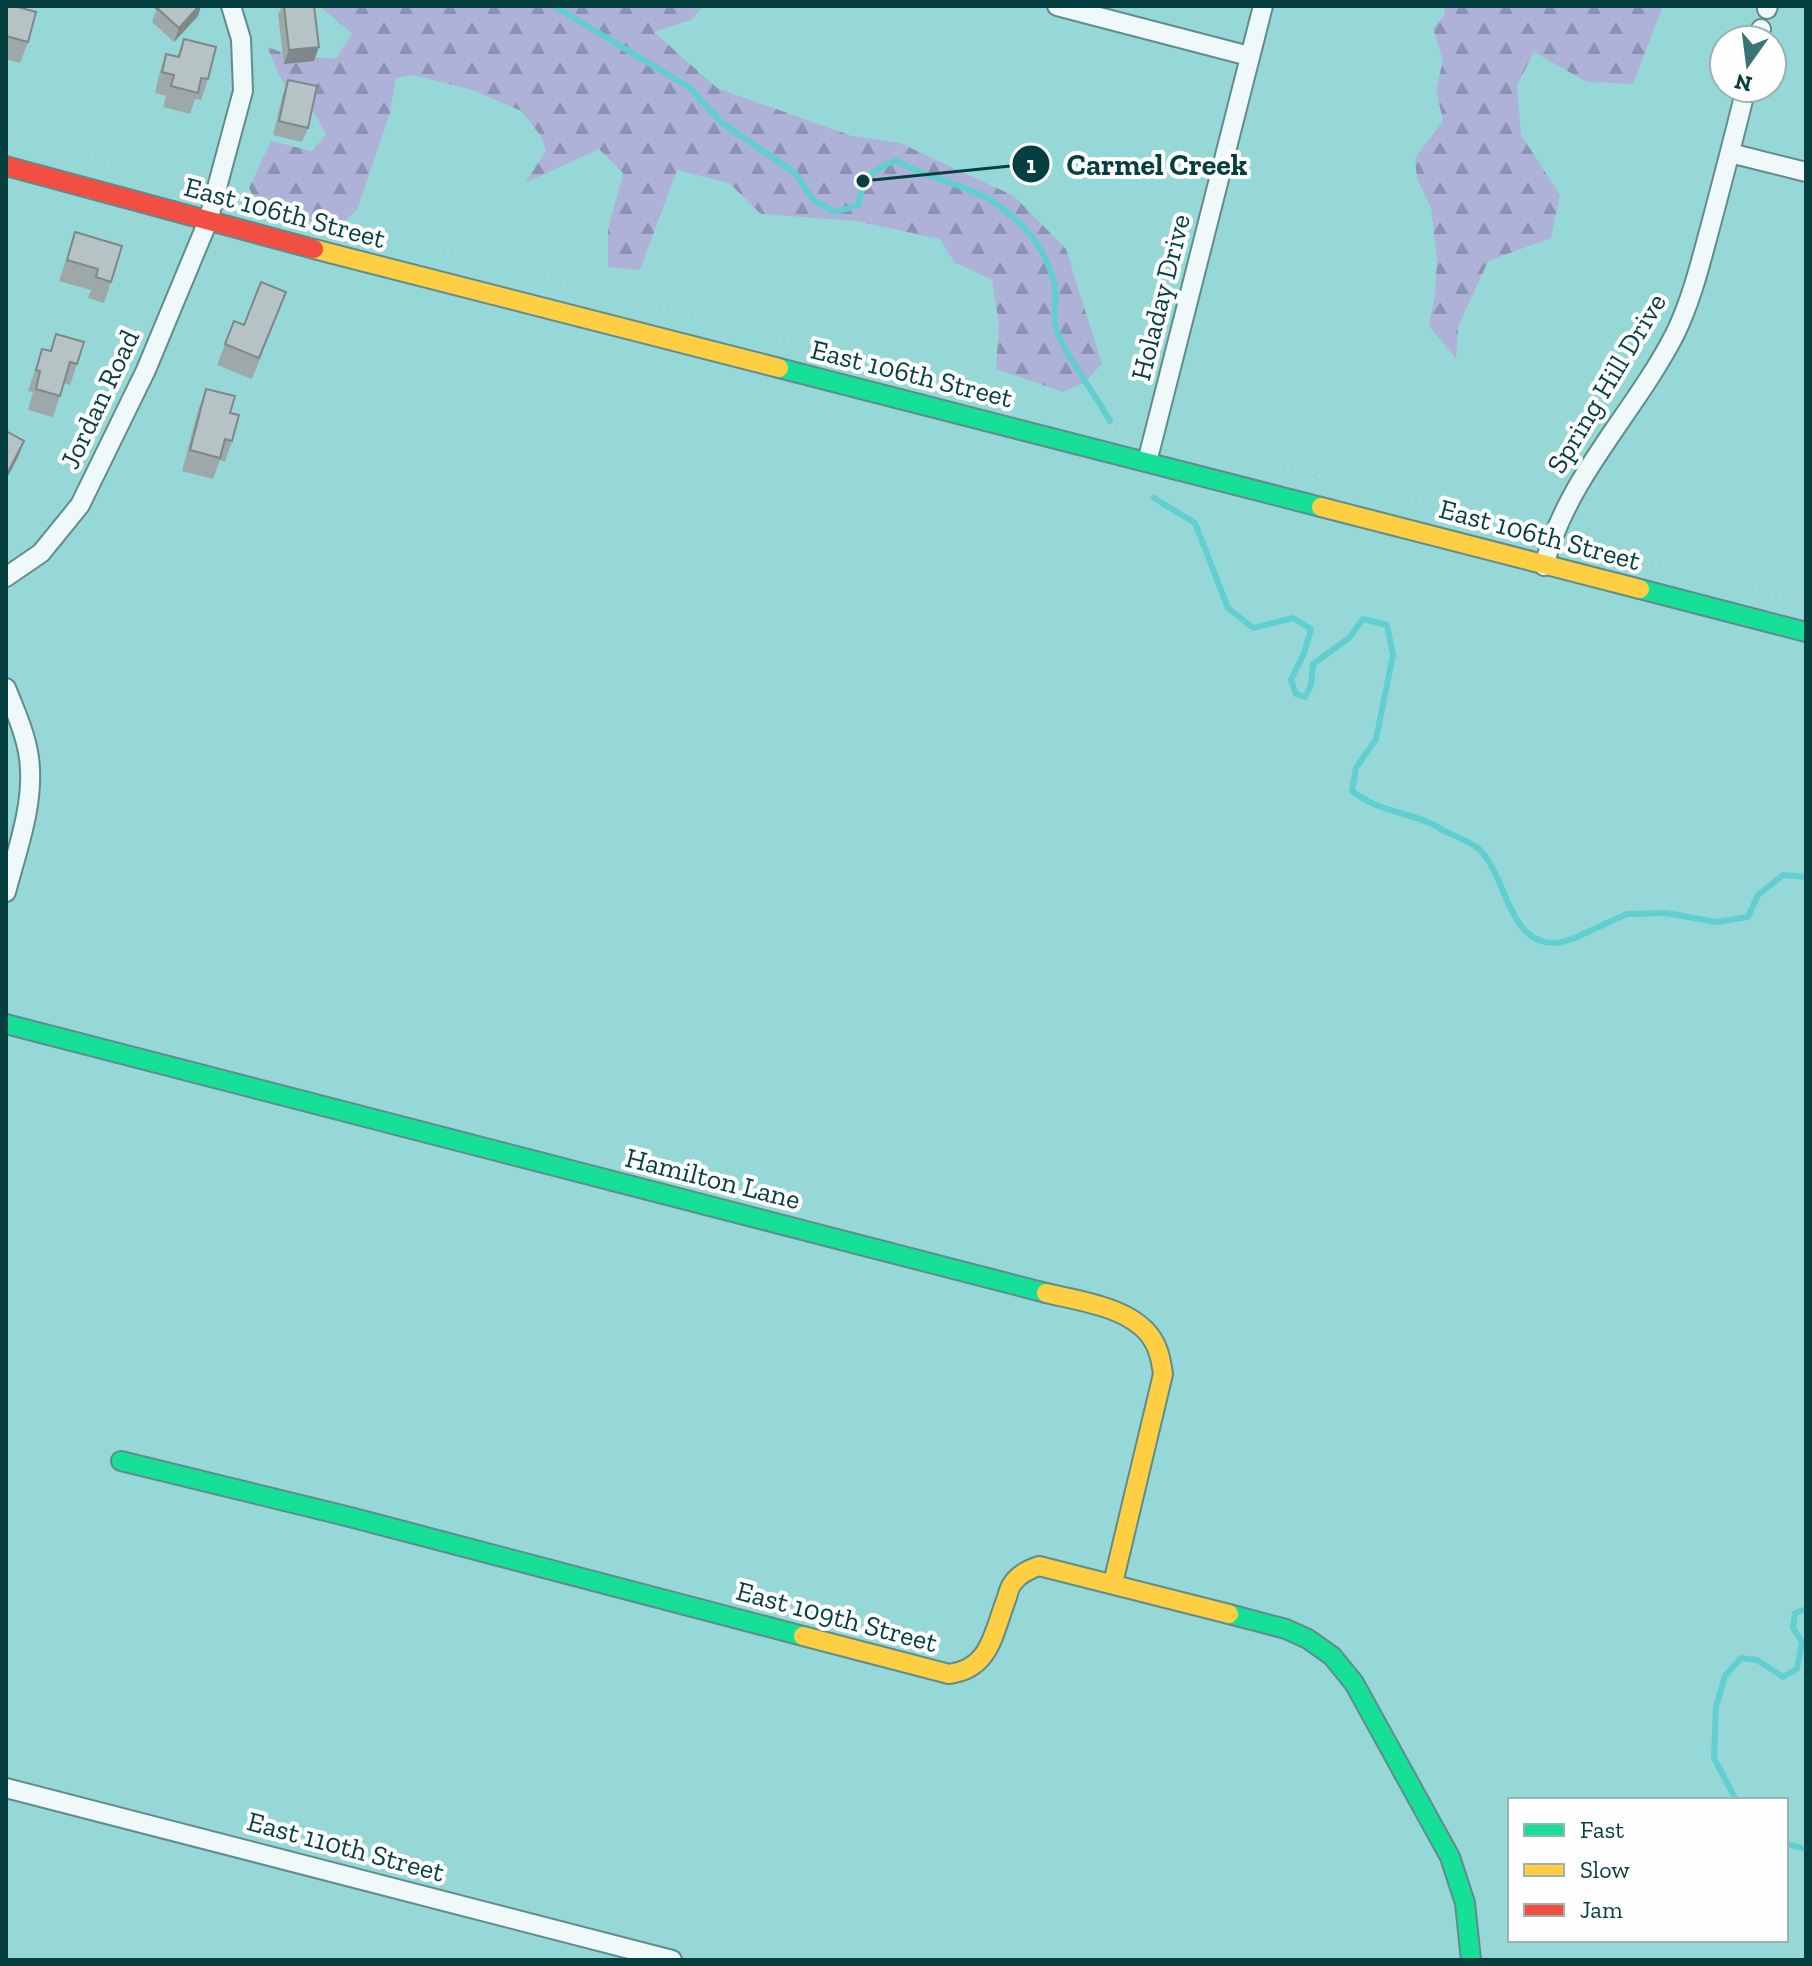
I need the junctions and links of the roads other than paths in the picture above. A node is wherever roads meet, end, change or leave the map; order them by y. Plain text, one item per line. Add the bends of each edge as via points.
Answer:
1 (231, 6) edge
2 (1057, 6) edge
3 (1263, 6) edge
4 (1249, 56) junction
5 (1742, 104) edge
6 (1730, 153) junction
7 (6, 166) edge
8 (1806, 172) edge
9 (208, 221) junction
10 (1147, 462) junction
11 (1544, 566) junction
12 (6, 577) edge
13 (1806, 632) edge
14 (6, 688) edge
15 (6, 892) edge
16 (6, 1024) edge
17 (121, 1461) dead end
18 (1113, 1583) junction
19 (6, 1788) edge
20 (672, 1960) edge
21 (1471, 1960) edge

1 - 9 street, Jordan Road via 241,39 243,91
2 - 4 street
3 - 4 street, Holaday Drive
4 - 10 street, Holaday Drive
5 - 6 street, Spring Hill Drive
6 - 8 street
6 - 11 street, Spring Hill Drive via 1696,279 1674,336 1582,476 1552,535
7 - 9 street, East 106th Street
9 - 10 street, East 106th Street
9 - 12 street, Jordan Road via 134,396 80,505 41,553
10 - 11 street, East 106th Street
11 - 13 street, East 106th Street
14 - 15 street via 27,749 30,784
16 - 18 street, Hamilton Lane via 1089,1304 1137,1321 1160,1352 1163,1374
17 - 18 street, East 109th Street via 949,1674 966,1672 986,1652 1012,1583 1028,1570 1039,1566
18 - 21 street, East 109th Street via 1286,1629 1316,1641 1340,1664 1450,1857 1465,1903
19 - 20 street, East 110th Street

